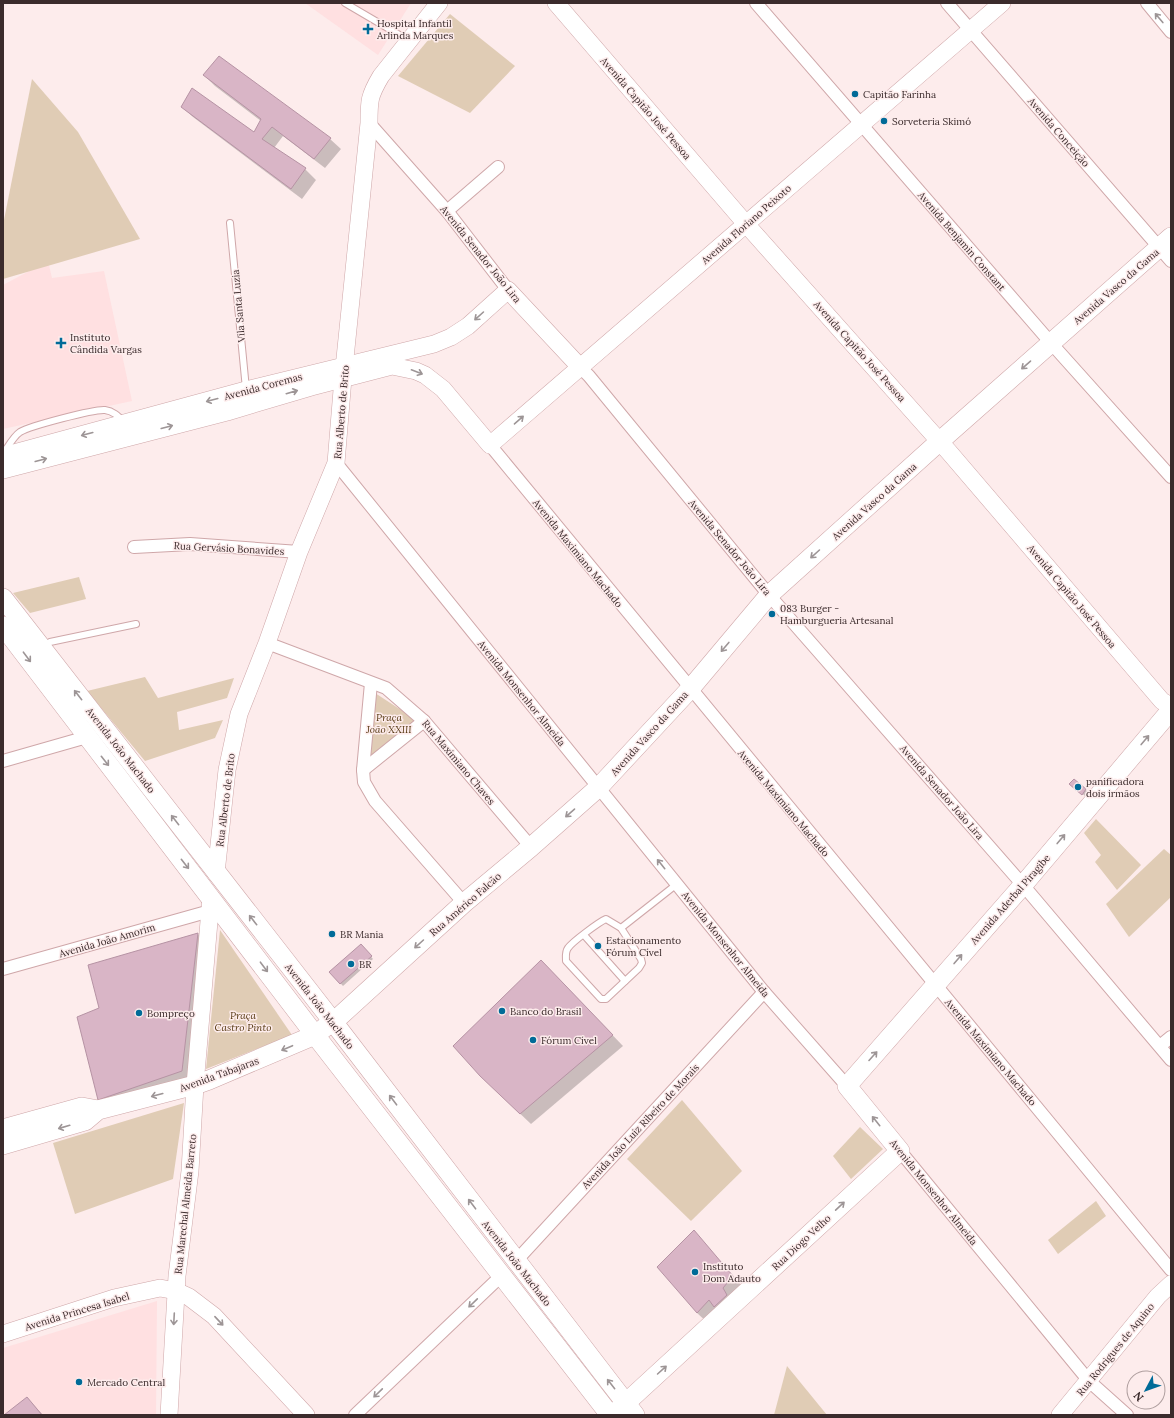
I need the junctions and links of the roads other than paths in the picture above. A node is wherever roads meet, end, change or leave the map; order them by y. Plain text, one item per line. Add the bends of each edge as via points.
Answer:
1 (345, 3) edge
2 (439, 3) edge
3 (556, 3) edge
4 (756, 3) edge
5 (947, 3) edge
6 (1002, 3) edge
7 (1147, 3) edge
8 (971, 30) junction
9 (1171, 32) edge
10 (410, 40) junction
11 (369, 123) junction
12 (861, 125) junction
13 (498, 167) dead end
14 (447, 211) junction
15 (230, 223) dead end
16 (746, 224) junction
17 (1167, 248) edge
18 (508, 290) junction
19 (1051, 343) junction
20 (580, 367) junction
21 (379, 369) joint
22 (344, 372) junction
23 (246, 390) junction
24 (129, 429) junction
25 (940, 441) junction
26 (490, 445) junction
27 (3, 456) edge
28 (336, 463) junction
29 (3, 470) edge
30 (1171, 477) edge
31 (134, 547) dead end
32 (299, 552) junction
33 (769, 595) junction
34 (3, 598) edge
35 (136, 624) dead end
36 (3, 626) edge
37 (267, 643) junction
38 (42, 647) junction
39 (371, 683) junction
40 (690, 689) junction
41 (1168, 711) edge
42 (424, 721) junction
43 (87, 737) junction
44 (3, 761) edge
45 (363, 770) junction
46 (599, 787) junction
47 (531, 848) junction
48 (216, 873) junction
49 (677, 884) junction
50 (1023, 885) junction
51 (464, 903) junction
52 (211, 904) junction
53 (621, 928) junction
54 (584, 935) junction
55 (3, 969) edge
56 (625, 981) junction
57 (935, 985) junction
58 (764, 992) junction
59 (332, 1022) junction
60 (315, 1035) junction
61 (1171, 1037) edge
62 (1160, 1046) junction
63 (1171, 1060) edge
64 (195, 1085) junction
65 (847, 1086) junction
66 (98, 1110) junction
67 (3, 1129) edge
68 (3, 1145) edge
69 (900, 1151) junction
70 (516, 1261) junction
71 (1171, 1270) edge
72 (501, 1276) junction
73 (1171, 1284) edge
74 (176, 1291) junction
75 (3, 1334) edge
76 (1089, 1381) junction
77 (621, 1412) edge
78 (169, 1415) edge
79 (306, 1415) edge
80 (355, 1415) edge
81 (1060, 1415) edge
82 (1127, 1415) edge

1 - 10 lane
2 - 10 street, Rua Alberto de Brito
3 - 16 street, Avenida Capitão José Pessoa
4 - 12 street, Avenida Benjamin Constant
5 - 8 street, Avenida Conceição
6 - 8 street, Avenida Floriano Peixoto
9 -> 7 street
8 - 12 street, Avenida Floriano Peixoto
8 - 17 street, Avenida Conceição
10 - 11 street, Rua Alberto de Brito via 380,76 373,89 369,101
11 - 14 street, Avenida Senador João Lira
11 - 22 street, Rua Alberto de Brito
12 - 16 street, Avenida Floriano Peixoto
12 - 19 street, Avenida Benjamin Constant
13 - 14 street
14 - 18 street, Avenida Senador João Lira
15 - 23 lane, Vila Santa Luzia
16 - 20 street, Avenida Floriano Peixoto
16 - 25 street, Avenida Capitão José Pessoa
17 - 19 main road, Avenida Vasco da Gama
18 - 20 street, Avenida Senador João Lira
18 -> 22 street, Avenida Coremas via 468,326 451,337
19 -> 25 main road, Avenida Vasco da Gama
19 - 30 street, Avenida Benjamin Constant
26 -> 20 street, Avenida Floriano Peixoto
20 - 33 street, Avenida Senador João Lira
21 - 22 street, Avenida Coremas
21 -> 26 street, Avenida Maximiano Machado via 392,366 416,371 425,376 449,394
22 - 23 street, Avenida Coremas
24 -> 22 street, Avenida Coremas via 228,412
22 - 28 street, Rua Alberto de Brito
23 -> 24 street, Avenida Coremas
24 -> 27 street, Avenida Coremas
29 -> 24 street, Avenida Coremas
25 -> 33 main road, Avenida Vasco da Gama
25 - 41 street, Avenida Capitão José Pessoa
26 - 40 street, Avenida Maximiano Machado
28 - 32 street, Rua Alberto de Brito
28 - 46 street, Avenida Monsenhor Almeida
31 - 32 street, Rua Gervásio Bonavides via 190,544
32 - 37 street, Rua Alberto de Brito
33 -> 40 main road, Avenida Vasco da Gama
33 - 50 street, Avenida Senador João Lira
34 - 38 main road, Avenida João Machado
35 - 38 lane via 50,642
36 -> 43 main road, Avenida João Machado
37 - 39 street, Rua Maximiano Chaves
37 - 48 street, Rua Alberto de Brito via 239,714 232,742
48 -> 38 main road, Avenida João Machado
39 - 42 street, Rua Maximiano Chaves via 386,688
39 - 45 street
40 - 46 main road, Avenida Vasco da Gama
40 - 57 street, Avenida Maximiano Machado
50 -> 41 main road, Avenida Aderbal Piragibe
42 - 45 street
42 - 47 street, Rua Maximiano Chaves
43 - 44 street
43 -> 52 main road, Avenida João Machado
45 - 51 street via 364,782 375,801
46 -> 47 main road, Rua Américo Falcão
49 -> 46 street, Avenida Monsenhor Almeida
47 - 51 main road, Rua Américo Falcão
59 -> 48 main road, Avenida João Machado
49 - 53 lane
49 - 58 street, Avenida Monsenhor Almeida
57 -> 50 main road, Avenida Aderbal Piragibe
50 - 62 street, Avenida Senador João Lira
51 -> 59 main road, Rua Américo Falcão
52 - 55 street, Avenida João Amorim
52 -> 60 main road, Avenida João Machado
52 - 64 street, Rua Marechal Almeida Barreto
53 - 54 lane via 606,919
53 - 56 lane via 642,964
54 - 56 lane
54 - 56 lane via 567,949 566,961 601,999 606,999
65 -> 57 main road, Avenida Aderbal Piragibe
57 - 71 street, Avenida Maximiano Machado
58 - 65 street, Avenida Monsenhor Almeida
58 - 70 street, Avenida João Luiz Ribeiro de Morais
59 - 60 main road, Avenida Tabajaras
70 -> 59 main road, Avenida João Machado
60 -> 64 main road, Avenida Tabajaras
60 - 72 main road, Avenida João Machado
61 - 62 street
62 - 63 street, Avenida Senador João Lira
64 -> 66 main road, Avenida Tabajaras
64 - 74 street, Rua Marechal Almeida Barreto via 190,1171
69 -> 65 main road, Avenida Monsenhor Almeida
66 - 67 main road, Avenida Tabajaras via 82,1107
66 -> 68 main road, Avenida Tabajaras via 85,1121
69 - 76 street, Avenida Monsenhor Almeida
77 -> 69 main road, Rua Diogo Velho
77 -> 70 main road, Avenida João Machado
72 - 77 main road, Avenida João Machado
72 -> 80 street
73 - 76 street, Rua Rodrigues de Aquino via 1158,1296
74 - 75 street, Avenida Princesa Isabel via 160,1288 114,1298
74 -> 78 street, Rua Marechal Almeida Barreto
74 -> 79 street via 189,1297 214,1316
76 - 81 street, Rua Rodrigues de Aquino
76 - 82 street, Avenida Monsenhor Almeida

